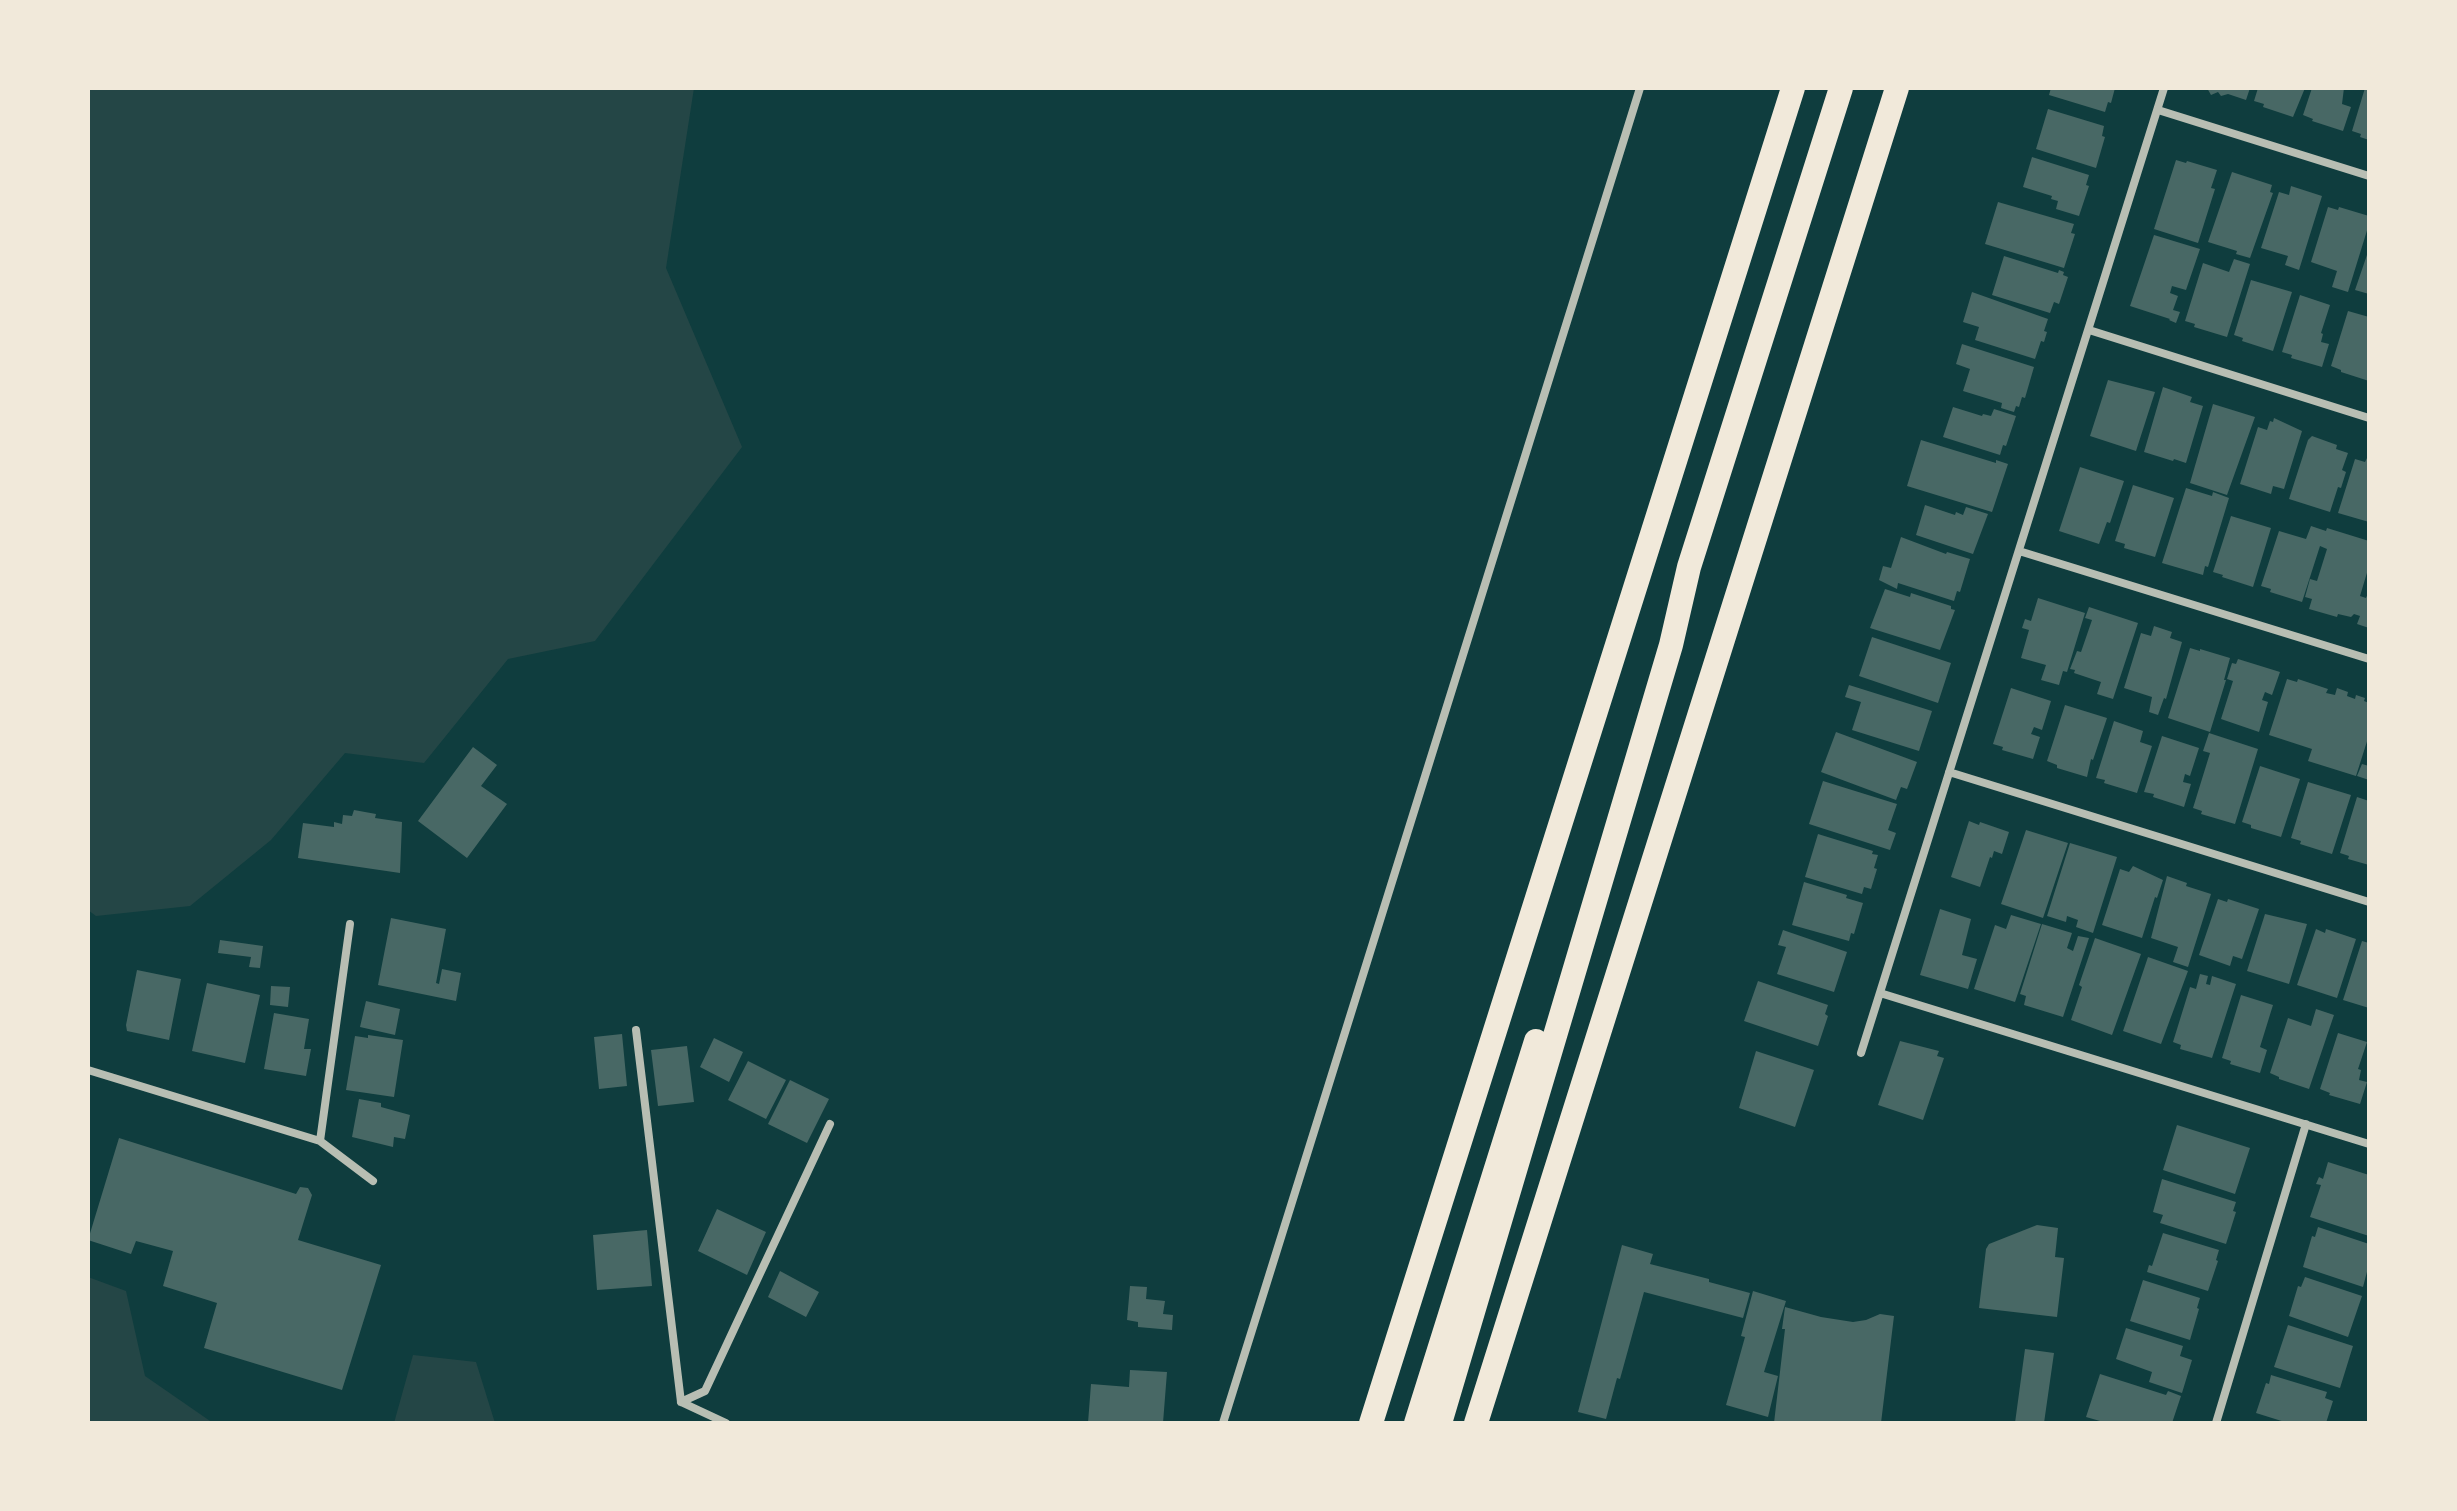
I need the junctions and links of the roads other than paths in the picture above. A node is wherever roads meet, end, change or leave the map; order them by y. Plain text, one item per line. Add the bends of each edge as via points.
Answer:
1 (1640, 88) edge
2 (1793, 88) edge
3 (1841, 88) edge
4 (1897, 88) edge
5 (2164, 88) edge
6 (2158, 110) junction
7 (2369, 176) edge
8 (2089, 330) junction
9 (2369, 418) edge
10 (2019, 551) junction
11 (1689, 567) junction
12 (2369, 659) edge
13 (1949, 772) junction
14 (2369, 902) edge
15 (350, 924) dead end
16 (1880, 993) junction
17 (636, 1030) dead end
18 (1861, 1053) dead end
19 (88, 1070) edge
20 (830, 1124) dead end
21 (2306, 1124) junction
22 (320, 1141) junction
23 (2369, 1144) edge
24 (373, 1181) dead end
25 (681, 1402) junction
26 (726, 1423) edge
27 (1223, 1423) edge
28 (1371, 1423) edge
29 (1416, 1423) edge
30 (1440, 1423) edge
31 (1476, 1423) edge
32 (2216, 1423) edge

1 - 27 street
2 - 28 highway
3 - 11 highway
4 - 31 highway
5 - 6 street
6 - 7 street
6 - 8 street
8 - 9 street
8 - 10 street
10 - 12 street
10 - 13 street
11 - 29 highway via 1655,642
11 - 30 highway via 1671,645
13 - 14 street
13 - 16 street
15 - 22 street
16 - 18 street
16 - 21 street
17 - 25 street
19 - 22 street
20 - 25 street via 705,1391
21 - 23 street
21 - 32 street
22 - 24 street
25 - 26 street

